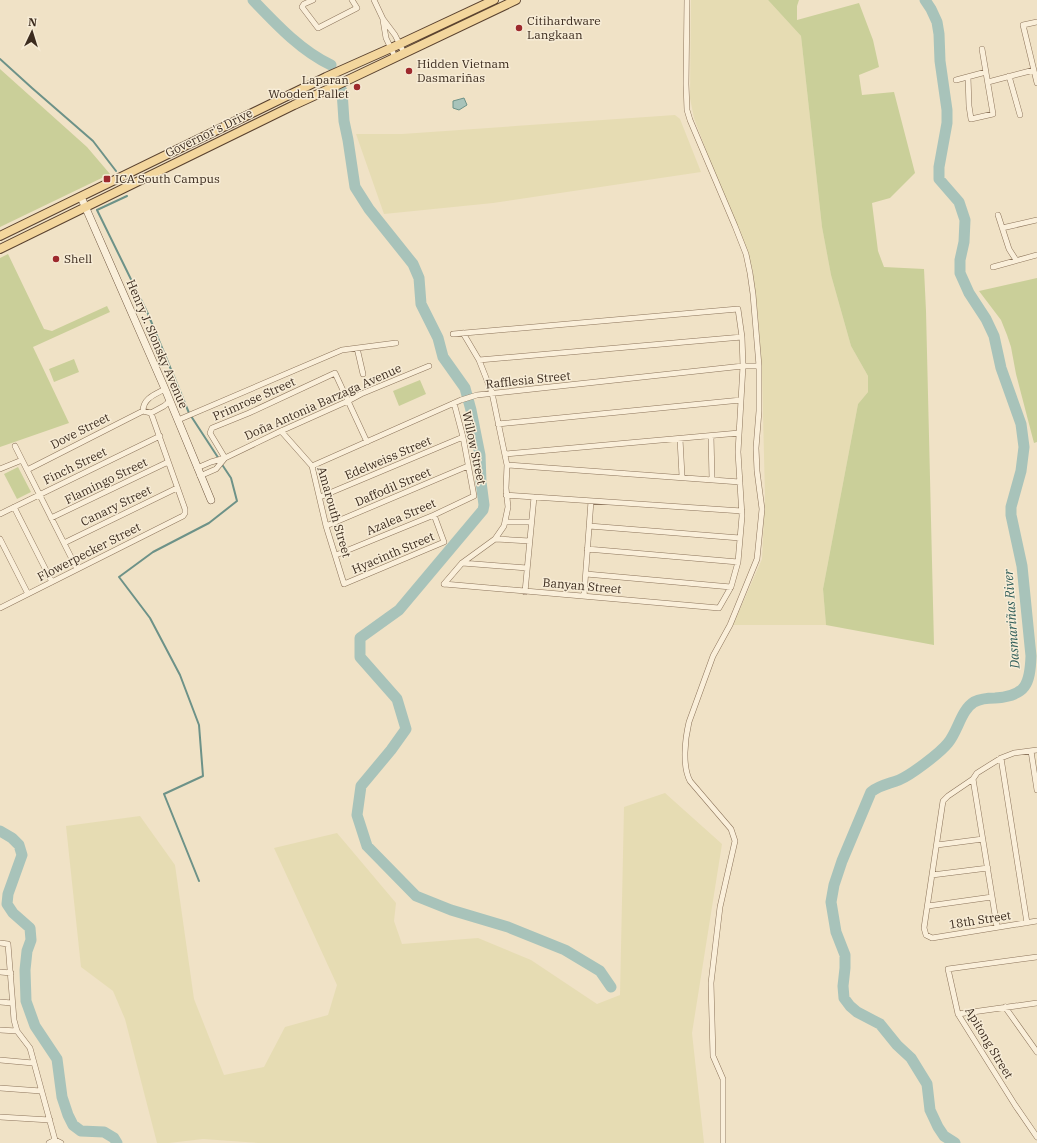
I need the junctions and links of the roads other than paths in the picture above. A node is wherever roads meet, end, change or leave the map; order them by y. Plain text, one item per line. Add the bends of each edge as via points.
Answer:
1 (313, 0) edge
2 (352, 0) edge
3 (374, 0) edge
4 (493, 0) edge
5 (687, 0) edge
6 (511, 1) edge
7 (496, 9) junction
8 (383, 19) junction
9 (1037, 22) edge
10 (400, 44) junction
11 (390, 48) junction
12 (982, 49) dead end
13 (404, 53) junction
14 (395, 57) junction
15 (1034, 70) junction
16 (986, 72) junction
17 (1009, 76) junction
18 (968, 77) junction
19 (956, 80) dead end
20 (988, 82) junction
21 (1037, 83) edge
22 (1020, 115) dead end
23 (81, 196) junction
24 (85, 206) junction
25 (998, 215) dead end
26 (1037, 220) edge
27 (1002, 228) junction
28 (0, 236) edge
29 (0, 249) edge
30 (1037, 255) edge
31 (1016, 260) junction
32 (993, 267) dead end
33 (463, 333) junction
34 (452, 334) dead end
35 (742, 337) junction
36 (396, 343) dead end
37 (357, 348) junction
38 (479, 360) junction
39 (429, 366) dead end
40 (743, 366) junction
41 (759, 366) junction
42 (363, 374) dead end
43 (165, 389) junction
44 (492, 393) junction
45 (741, 400) junction
46 (170, 401) junction
47 (348, 401) junction
48 (454, 403) junction
49 (143, 411) junction
50 (151, 413) junction
51 (178, 420) junction
52 (498, 424) junction
53 (281, 431) junction
54 (739, 433) junction
55 (160, 436) junction
56 (711, 436) junction
57 (463, 437) junction
58 (680, 439) junction
59 (367, 442) junction
60 (15, 446) dead end
61 (505, 454) junction
62 (226, 458) junction
63 (22, 460) junction
64 (168, 462) junction
65 (507, 465) junction
66 (312, 466) junction
67 (468, 466) junction
68 (197, 468) junction
69 (0, 469) edge
70 (27, 470) junction
71 (200, 476) junction
72 (682, 476) junction
73 (712, 479) junction
74 (740, 482) junction
75 (178, 488) junction
76 (40, 495) junction
77 (506, 495) junction
78 (474, 496) joint
79 (320, 497) junction
80 (534, 497) junction
81 (211, 500) dead end
82 (591, 501) junction
83 (14, 507) junction
84 (742, 511) junction
85 (0, 514) edge
86 (434, 515) junction
87 (52, 518) junction
88 (506, 522) junction
89 (531, 522) junction
90 (326, 526) junction
91 (589, 526) junction
92 (740, 538) junction
93 (0, 539) edge
94 (495, 539) junction
95 (530, 542) junction
96 (64, 543) junction
97 (587, 549) junction
98 (336, 555) junction
99 (738, 562) junction
100 (462, 563) junction
101 (527, 568) junction
102 (77, 569) junction
103 (586, 574) junction
104 (52, 582) junction
105 (344, 584) joint
106 (730, 587) junction
107 (525, 592) junction
108 (28, 594) junction
109 (584, 596) junction
110 (0, 600) edge
111 (2, 607) edge
112 (1031, 750) junction
113 (1037, 750) edge
114 (1001, 758) junction
115 (973, 779) junction
116 (1037, 790) edge
117 (983, 839) junction
118 (937, 845) junction
119 (988, 868) junction
120 (932, 875) junction
121 (992, 897) junction
122 (928, 906) junction
123 (1037, 921) edge
124 (1027, 923) junction
125 (997, 928) junction
126 (0, 943) edge
127 (1037, 957) edge
128 (0, 972) edge
129 (12, 973) junction
130 (0, 1002) edge
131 (12, 1003) junction
132 (1037, 1003) edge
133 (1005, 1008) junction
134 (958, 1014) junction
135 (0, 1030) edge
136 (17, 1031) junction
137 (1037, 1052) edge
138 (0, 1060) edge
139 (33, 1063) junction
140 (0, 1088) edge
141 (41, 1091) junction
142 (0, 1117) edge
143 (50, 1120) junction
144 (1037, 1137) edge
145 (55, 1140) junction
146 (49, 1143) edge
147 (61, 1143) edge
148 (723, 1143) edge

1 - 2 street via 302,7 318,28 357,8
3 - 8 street
4 - 7 street
4 - 10 main road, Governor's Drive
5 - 41 street via 687,110 746,254 753,294
6 - 7 main road, Governor's Drive
7 - 13 main road, Governor's Drive
8 - 10 street
8 - 11 street
9 - 15 street via 1023,25
10 - 11 main road, Governor's Drive
10 - 13 street
11 - 14 street
11 - 23 main road, Governor's Drive
12 - 16 street
13 - 14 main road, Governor's Drive
14 - 24 main road, Governor's Drive
15 - 17 street
15 - 21 street
16 - 18 street
16 - 20 street
17 - 20 street
17 - 22 street
18 - 19 street
18 - 20 street via 971,120 993,114
23 - 24 street, Henry J. Slonsky Avenue
23 - 28 main road, Governor's Drive
24 - 29 main road, Governor's Drive
24 - 43 street, Henry J. Slonsky Avenue
25 - 27 street
26 - 27 street
27 - 31 street via 1009,249
30 - 31 street
31 - 32 street
33 - 34 street
33 - 35 street via 738,309
33 - 38 street
35 - 38 street
35 - 40 street
36 - 37 street
37 - 42 street
37 - 51 street via 339,352
38 - 44 street
39 - 47 street, Doña Antonia Barzaga Avenue
40 - 41 street, Rafflesia Street
40 - 44 street, Rafflesia Street
40 - 45 street
41 - 148 street via 756,448 762,510 758,559 730,625 713,656 686,732 687,776 731,829 735,841 720,907 711,984 713,1056 724,1079
43 - 46 street, Henry J. Slonsky Avenue
43 - 49 street, Dove Street via 149,398 144,403
44 - 48 street, Rafflesia Street
44 - 52 street
45 - 52 street
45 - 54 street
46 - 50 street
46 - 51 street, Henry J. Slonsky Avenue
47 - 53 street, Doña Antonia Barzaga Avenue
47 - 59 street
47 - 62 street, Primrose Street via 335,373 212,428 210,433
48 - 57 street, Willow Street
48 - 59 street, Rafflesia Street
49 - 50 street
49 - 70 street, Dove Street
50 - 55 street
51 - 68 street, Henry J. Slonsky Avenue
52 - 61 street
53 - 62 street, Doña Antonia Barzaga Avenue
53 - 66 street, Amarouth Street
54 - 56 street
54 - 74 street
55 - 64 street
55 - 76 street, Finch Street
56 - 58 street
56 - 73 street
57 - 67 street, Willow Street
57 - 79 street, Edelweiss Street
58 - 61 street
58 - 72 street
59 - 66 street, Rafflesia Street
60 - 63 street
61 - 65 street
62 - 68 street, Doña Antonia Barzaga Avenue
62 - 71 street, Doña Antonia Barzaga Avenue via 216,469
63 - 69 street
63 - 70 street
64 - 75 street
64 - 87 street, Flamingo Street
65 - 72 street
65 - 77 street
66 - 79 street, Amarouth Street
67 - 78 street, Willow Street
67 - 90 street, Daffodil Street
68 - 71 street, Henry J. Slonsky Avenue
70 - 76 street
71 - 81 street, Henry J. Slonsky Avenue
72 - 73 street
73 - 74 street
74 - 84 street
75 - 96 street, Canary Street
75 - 102 street, Flowerpecker Street via 185,508 183,516
76 - 83 street, Finch Street
76 - 87 street
77 - 80 street
77 - 88 street
78 - 86 street, Azalea Street
79 - 90 street, Amarouth Street
80 - 82 street
80 - 89 street
82 - 84 street
82 - 91 street
83 - 85 street, Finch Street
83 - 104 street
84 - 92 street
86 - 98 street, Azalea Street
86 - 105 street, Hyacinth Street via 444,542
87 - 96 street
88 - 89 street
88 - 94 street
89 - 95 street
90 - 98 street, Amarouth Street
91 - 92 street
91 - 97 street
92 - 99 street
93 - 108 street
94 - 95 street
94 - 100 street
95 - 101 street
96 - 102 street
97 - 99 street
97 - 103 street
98 - 105 street, Amarouth Street
99 - 106 street
100 - 101 street
100 - 107 street, Banyan Street via 444,584
101 - 107 street
102 - 104 street, Flowerpecker Street
103 - 106 street
103 - 109 street
104 - 108 street, Flowerpecker Street
106 - 109 street, Banyan Street via 719,608
107 - 109 street, Banyan Street
108 - 111 street, Flowerpecker Street
110 - 111 street
112 - 113 street
112 - 114 street
112 - 116 street
114 - 115 street via 977,773
114 - 124 street
115 - 117 street
115 - 118 street via 943,801
117 - 118 street
117 - 119 street
118 - 120 street
119 - 120 street
119 - 121 street
120 - 122 street
121 - 122 street
121 - 125 street
122 - 125 street, 18th Street via 924,928 926,935 932,938
123 - 124 street, 18th Street
124 - 125 street, 18th Street
126 - 129 street via 8,944
127 - 134 street, Apitong Street via 948,970
128 - 129 street
129 - 131 street
130 - 131 street
131 - 136 street
132 - 133 street
133 - 134 street
133 - 137 street
134 - 144 street, Apitong Street
135 - 136 street
136 - 139 street via 30,1048
138 - 139 street
139 - 141 street
140 - 141 street
141 - 143 street
142 - 143 street
143 - 145 street
145 - 146 street
145 - 147 street

